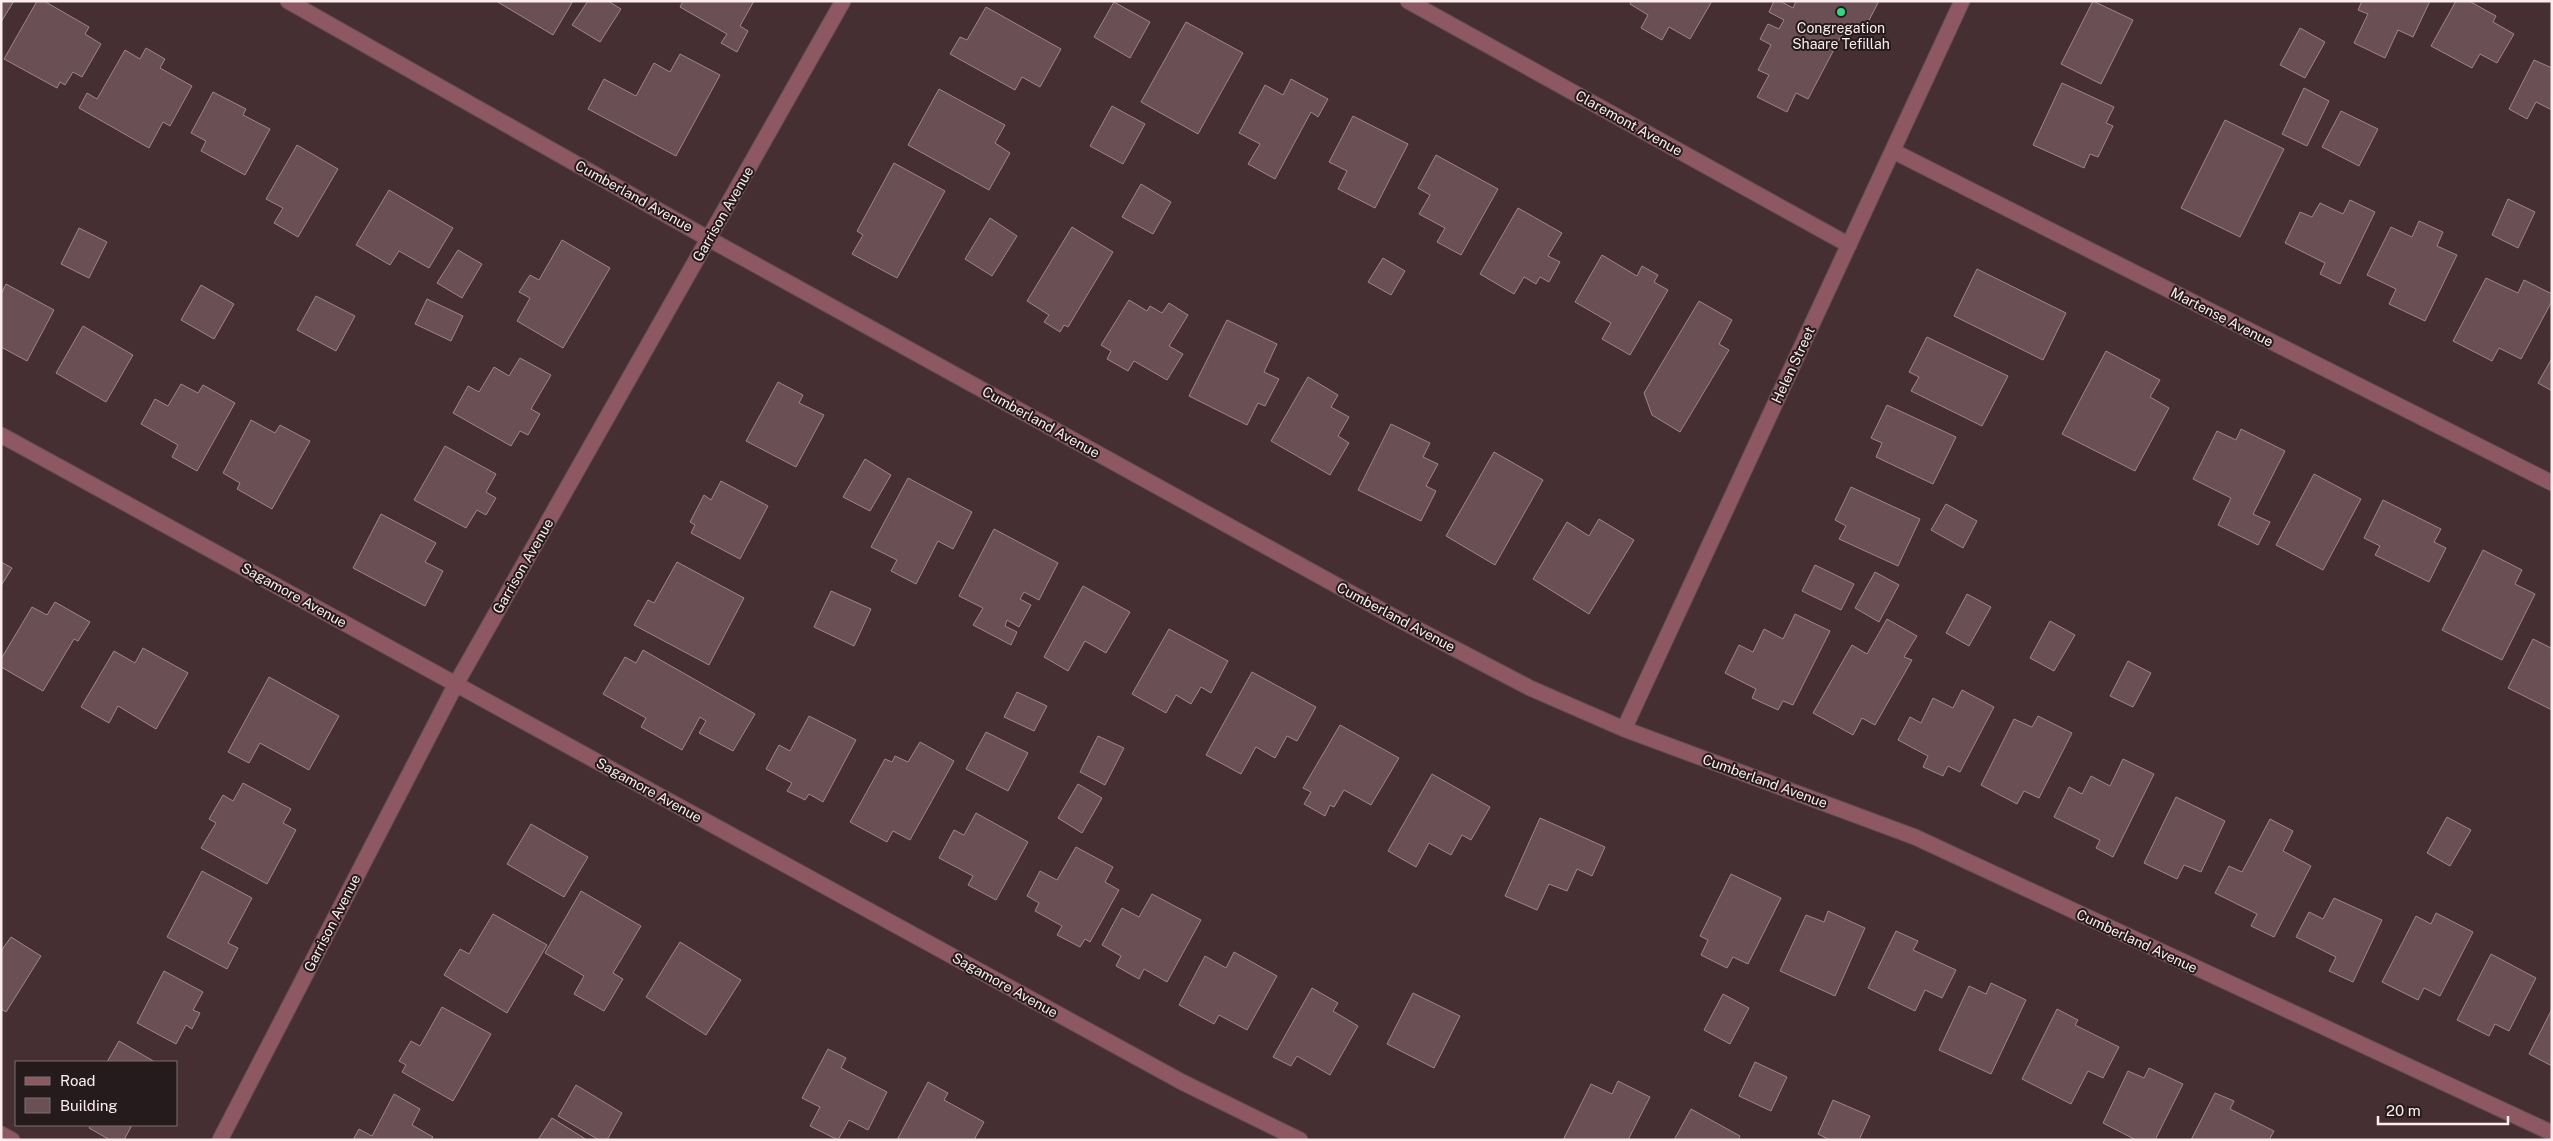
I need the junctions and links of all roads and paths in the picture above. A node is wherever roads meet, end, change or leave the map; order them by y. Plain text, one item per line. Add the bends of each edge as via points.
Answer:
1 (288, 1) edge
2 (843, 1) edge
3 (1408, 1) edge
4 (1962, 1) edge
5 (1893, 151) junction
6 (709, 239) junction
7 (1849, 245) junction
8 (1, 435) edge
9 (2552, 483) edge
10 (456, 684) junction
11 (1624, 729) junction
12 (2552, 1133) edge
13 (1, 1134) edge
14 (12, 1140) edge
15 (220, 1140) edge
16 (1300, 1140) edge

1 - 6 street, Cumberland Avenue
2 - 6 street, Garrison Avenue
3 - 7 street, Claremont Avenue
4 - 5 street, Helen Street
5 - 7 street, Helen Street
5 - 9 street, Martense Avenue
6 - 10 street, Garrison Avenue
6 - 11 street, Cumberland Avenue via 1394,616 1530,688
7 - 11 street, Helen Street
8 - 10 street, Sagamore Avenue
10 - 15 street, Garrison Avenue
10 - 16 street, Sagamore Avenue via 1182,1082
11 - 12 street, Cumberland Avenue via 1915,838
13 - 14 street

